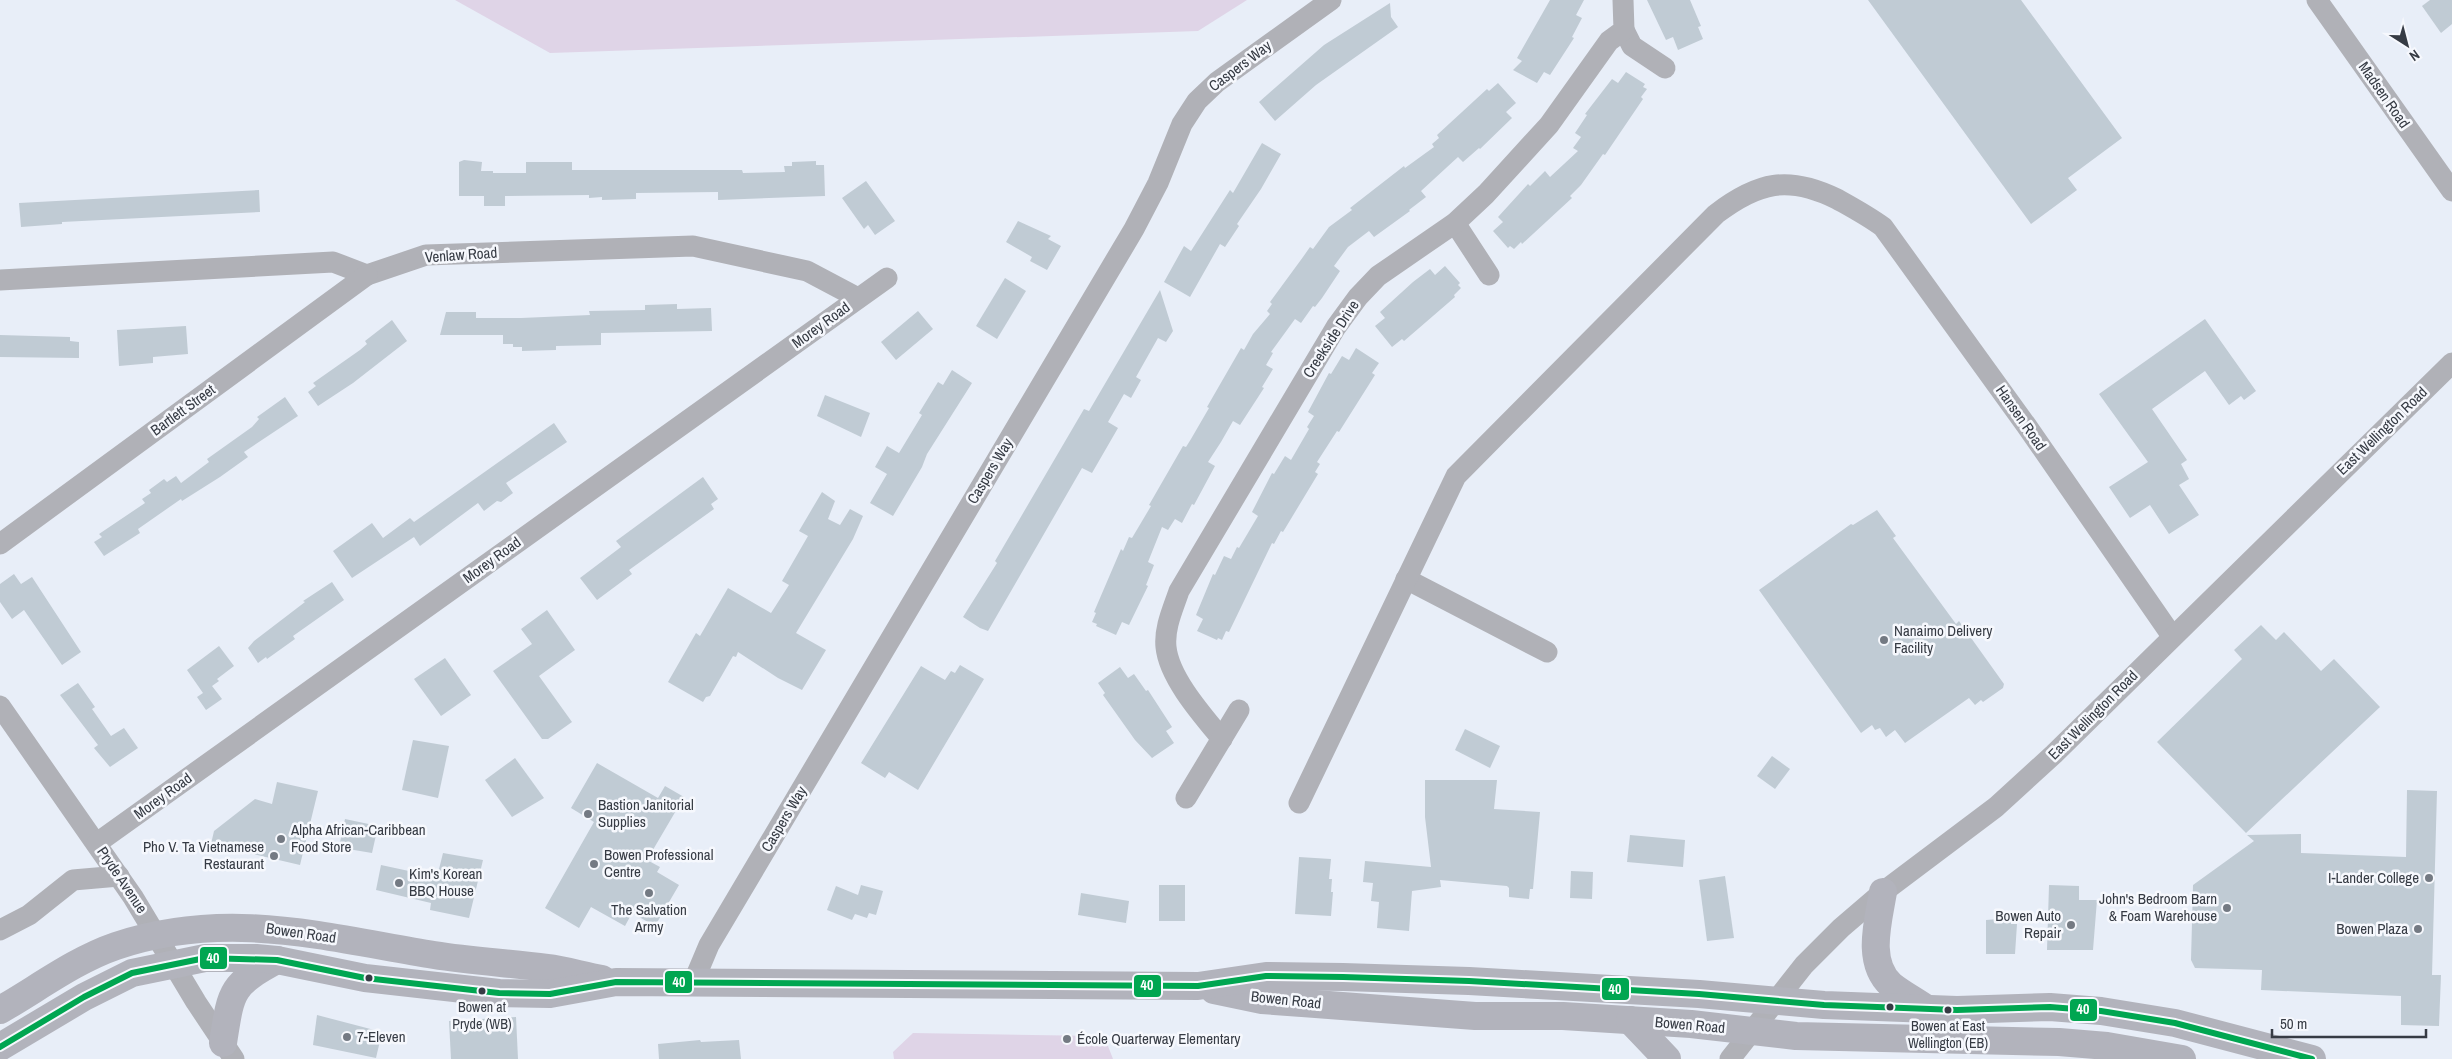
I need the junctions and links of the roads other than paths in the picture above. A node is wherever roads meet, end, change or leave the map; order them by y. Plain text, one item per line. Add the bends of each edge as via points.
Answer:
1 (1331, 0) edge
2 (1623, 0) edge
3 (2317, 0) edge
4 (1624, 30) junction
5 (1665, 68) dead end
6 (2452, 191) edge
7 (1455, 223) junction
8 (367, 275) junction
9 (1489, 275) dead end
10 (888, 278) dead end
11 (0, 280) edge
12 (858, 298) junction
13 (2452, 363) edge
14 (0, 544) edge
15 (1406, 579) junction
16 (2172, 636) junction
17 (1547, 652) dead end
18 (0, 706) edge
19 (1239, 710) dead end
20 (1222, 739) junction
21 (1186, 798) dead end
22 (1299, 802) dead end
23 (97, 843) junction
24 (119, 876) junction
25 (1883, 892) junction
26 (0, 930) edge
27 (158, 936) junction
28 (277, 960) junction
29 (174, 964) junction
30 (616, 982) junction
31 (693, 983) junction
32 (1198, 986) junction
33 (1776, 1001) junction
34 (1927, 1009) junction
35 (0, 1010) edge
36 (1630, 1020) junction
37 (1752, 1031) junction
38 (0, 1048) edge
39 (229, 1051) edge
40 (1667, 1059) edge
41 (1730, 1059) edge
42 (2182, 1059) edge
43 (2312, 1059) edge

1 - 31 street, Caspers Way via 1216,82 1197,101 1182,124 1158,183 1134,229 709,945
2 - 4 street
3 - 6 street, Madsen Road
4 - 5 street via 1632,46
4 - 7 street, Creekside Drive via 1609,41 1532,145
7 - 9 street
7 - 20 street, Creekside Drive via 1378,276 1336,326 1180,591 1168,622 1166,648 1188,698
8 - 11 street via 333,262
8 - 12 street, Venlaw Road via 426,255 693,246 807,271
8 - 14 street, Bartlett Street
10 - 12 street, Morey Road
12 - 23 street, Morey Road
13 - 16 street, East Wellington Road
15 - 16 street, Hansen Road via 1456,476 1716,214 1750,192 1789,184 1814,188 1858,210 1891,236
15 - 17 street
15 - 22 street, Hansen Road
16 - 25 street, East Wellington Road via 1996,807
18 - 23 street, Pryde Avenue
19 - 20 street
20 - 21 street
23 - 24 street, Pryde Avenue
24 - 26 street via 74,880 29,915
24 - 27 street, Pryde Avenue
25 - 33 street, East Wellington Road via 1804,965
25 - 34 main road via 1877,960 1891,985
27 - 29 street, Pryde Avenue
27 - 30 main road, Bowen Road via 201,929 267,927 483,962 547,968
27 - 35 main road, Bowen Road via 116,946 93,956
28 - 29 main road, Bowen Road via 225,957
28 - 30 main road, Bowen Road via 365,978 499,993 550,994
28 - 39 main road via 250,974 236,990 228,1010
29 - 38 main road, Bowen Road via 132,973 108,984
29 - 39 street, Pryde Avenue
30 - 31 main road, Bowen Road
31 - 32 main road, Bowen Road
32 - 33 main road, Bowen Road via 1266,976 1343,977 1497,982
32 - 36 main road, Bowen Road via 1262,1000 1475,1016
33 - 34 main road, Bowen Road
33 - 37 street, East Wellington Road
34 - 43 main road, Bowen Road via 2050,1007 2125,1014 2198,1028
36 - 37 main road, Bowen Road
36 - 40 main road
37 - 41 street, East Wellington Road
37 - 42 main road, Bowen Road via 1796,1036 2059,1042 2115,1047

